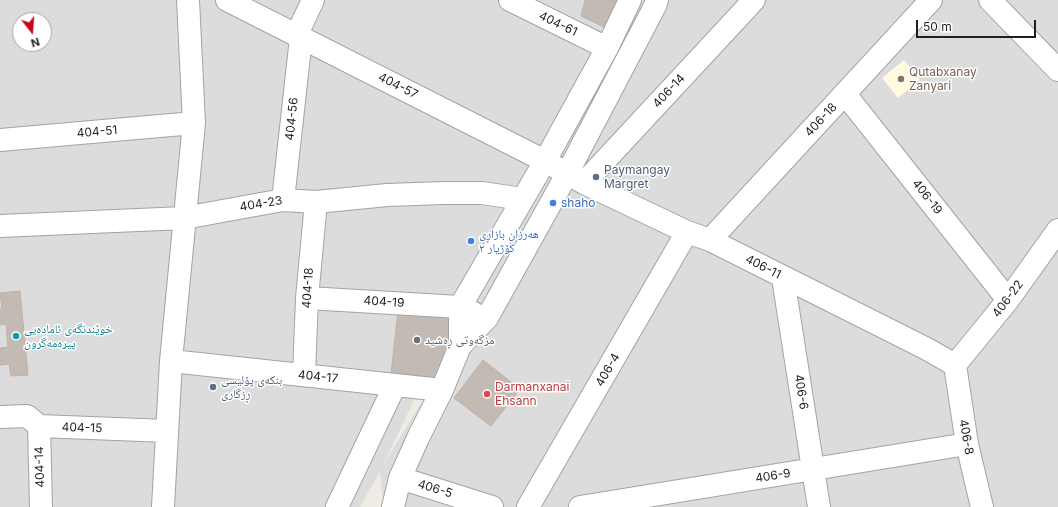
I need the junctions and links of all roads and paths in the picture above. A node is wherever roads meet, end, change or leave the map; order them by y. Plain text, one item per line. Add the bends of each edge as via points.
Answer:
1 (188, 0) edge
2 (227, 0) edge
3 (313, 0) edge
4 (510, 0) edge
5 (630, 0) edge
6 (657, 0) edge
7 (754, 0) edge
8 (990, 0) edge
9 (921, 4) edge
10 (299, 36) junction
11 (607, 48) junction
12 (1058, 70) edge
13 (845, 94) junction
14 (194, 123) junction
15 (0, 140) edge
16 (545, 161) junction
17 (575, 178) junction
18 (522, 199) junction
19 (283, 200) junction
20 (316, 202) junction
21 (184, 218) junction
22 (0, 226) edge
23 (1058, 230) edge
24 (687, 232) junction
25 (710, 240) junction
26 (784, 278) junction
27 (307, 298) junction
28 (1008, 300) junction
29 (460, 307) junction
30 (487, 318) junction
31 (460, 346) junction
32 (171, 361) junction
33 (955, 365) junction
34 (304, 375) junction
35 (395, 385) junction
36 (442, 390) junction
37 (0, 417) edge
38 (39, 426) junction
39 (167, 431) junction
40 (967, 444) junction
41 (813, 470) junction
42 (400, 478) junction
43 (41, 507) edge
44 (163, 507) edge
45 (337, 507) edge
46 (393, 507) edge
47 (492, 507) edge
48 (528, 507) edge
49 (580, 507) edge
50 (819, 507) edge
51 (982, 507) edge

1 - 14 street
2 - 10 street, 404-57
3 - 10 street, 404-56
4 - 11 street, 404-61
5 - 11 street
6 - 17 street
7 - 17 street, 406-14
8 - 12 street
9 - 13 street, 406-18
10 - 16 street, 404-57
10 - 19 street, 404-56
11 - 16 street
13 - 25 street, 406-18
13 - 28 street, 406-19
14 - 15 street, 404-51
14 - 21 street
16 - 17 street, 404-57
16 - 18 street
17 - 24 street, 406-11
17 - 30 street
18 - 20 street, 404-23 via 482,193 444,193 386,195
18 - 29 street
19 - 20 street, 404-23
19 - 21 street, 404-23
20 - 27 street, 404-18
21 - 22 street, 404-23
21 - 32 street
23 - 28 street, 406-22
24 - 25 street, 406-11
24 - 48 street, 406-4
25 - 26 street, 406-11
26 - 33 street, 406-11 via 928,349
26 - 41 street, 406-6
27 - 29 street, 404-19
27 - 34 street, 404-18
28 - 33 street, 406-22
29 - 30 street, 404-19
29 - 31 street
30 - 31 street
31 - 36 street
32 - 34 street, 404-17
32 - 39 street
33 - 40 street, 406-8
34 - 35 street, 404-17
35 - 36 street, 404-17
35 - 45 street
36 - 42 street
37 - 38 street, 404-15 via 27,416
38 - 39 street, 404-15
38 - 43 street, 404-14
39 - 44 street
40 - 41 street, 406-9
40 - 51 street, 406-8
41 - 49 street, 406-9
41 - 50 street, 406-6
42 - 46 street
42 - 47 street, 406-5

